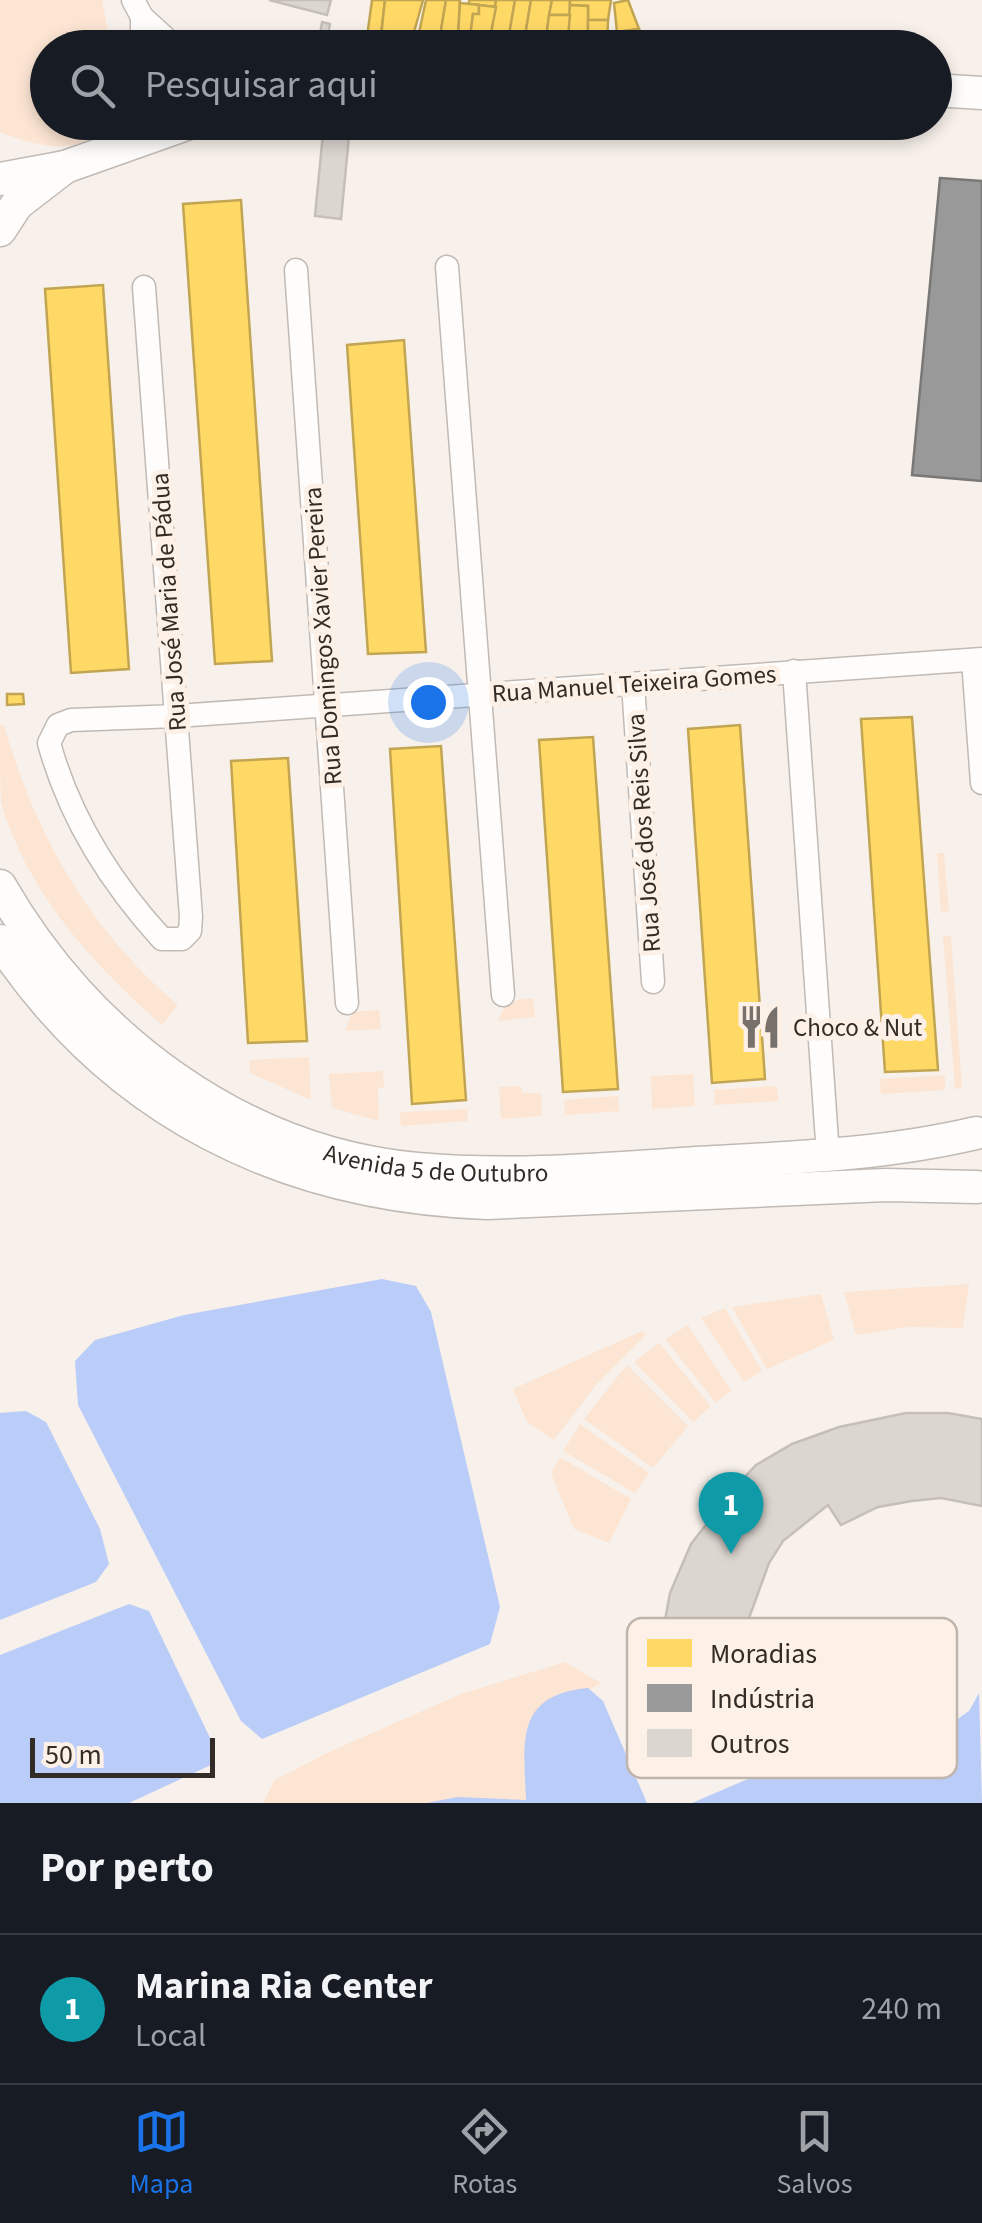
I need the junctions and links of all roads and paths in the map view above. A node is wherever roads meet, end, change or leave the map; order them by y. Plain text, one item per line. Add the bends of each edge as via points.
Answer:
1 (138, 8) edge
2 (159, 30) edge
3 (952, 92) edge
4 (982, 94) edge
5 (121, 140) edge
6 (0, 153) edge
7 (65, 167) junction
8 (4, 206) edge
9 (447, 268) dead end
10 (296, 270) dead end
11 (144, 287) dead end
12 (977, 659) edge
13 (794, 671) junction
14 (633, 684) junction
15 (481, 694) junction
16 (327, 706) junction
17 (176, 716) junction
18 (982, 783) edge
19 (0, 886) edge
20 (191, 917) joint
21 (0, 941) edge
22 (653, 982) dead end
23 (503, 995) dead end
24 (347, 1003) dead end
25 (979, 1130) edge
26 (828, 1155) junction
27 (980, 1189) edge

1 - 2 street
3 - 4 main road
5 - 7 main road
6 - 7 main road
7 - 8 main road
9 - 15 street
10 - 16 street, Rua Domingos Xavier Pereira
11 - 17 street, Rua José Maria de Pádua
12 - 13 street, Rua Manuel Teixeira Gomes
12 - 18 street
13 - 14 street, Rua Manuel Teixeira Gomes
13 - 26 street
14 - 15 street, Rua Manuel Teixeira Gomes
14 - 22 street, Rua José dos Reis Silva
15 - 16 street, Rua Manuel Teixeira Gomes
15 - 23 street
16 - 17 street, Rua Manuel Teixeira Gomes
16 - 24 street, Rua Domingos Xavier Pereira
17 - 20 street, Rua José Maria de Pádua
17 - 20 street, Rua Manuel Teixeira Gomes via 71,720 50,733 73,806 134,908 173,942 190,931
19 - 26 main road, Avenida 5 de Outubro via 76,993 148,1060 240,1117 323,1150 400,1167 486,1173
21 - 27 main road, Avenida 5 de Outubro via 61,1019 143,1094 268,1162 362,1191 487,1203 886,1184
25 - 26 main road, Avenida 5 de Outubro via 923,1146
25 - 27 main road via 967,1166

